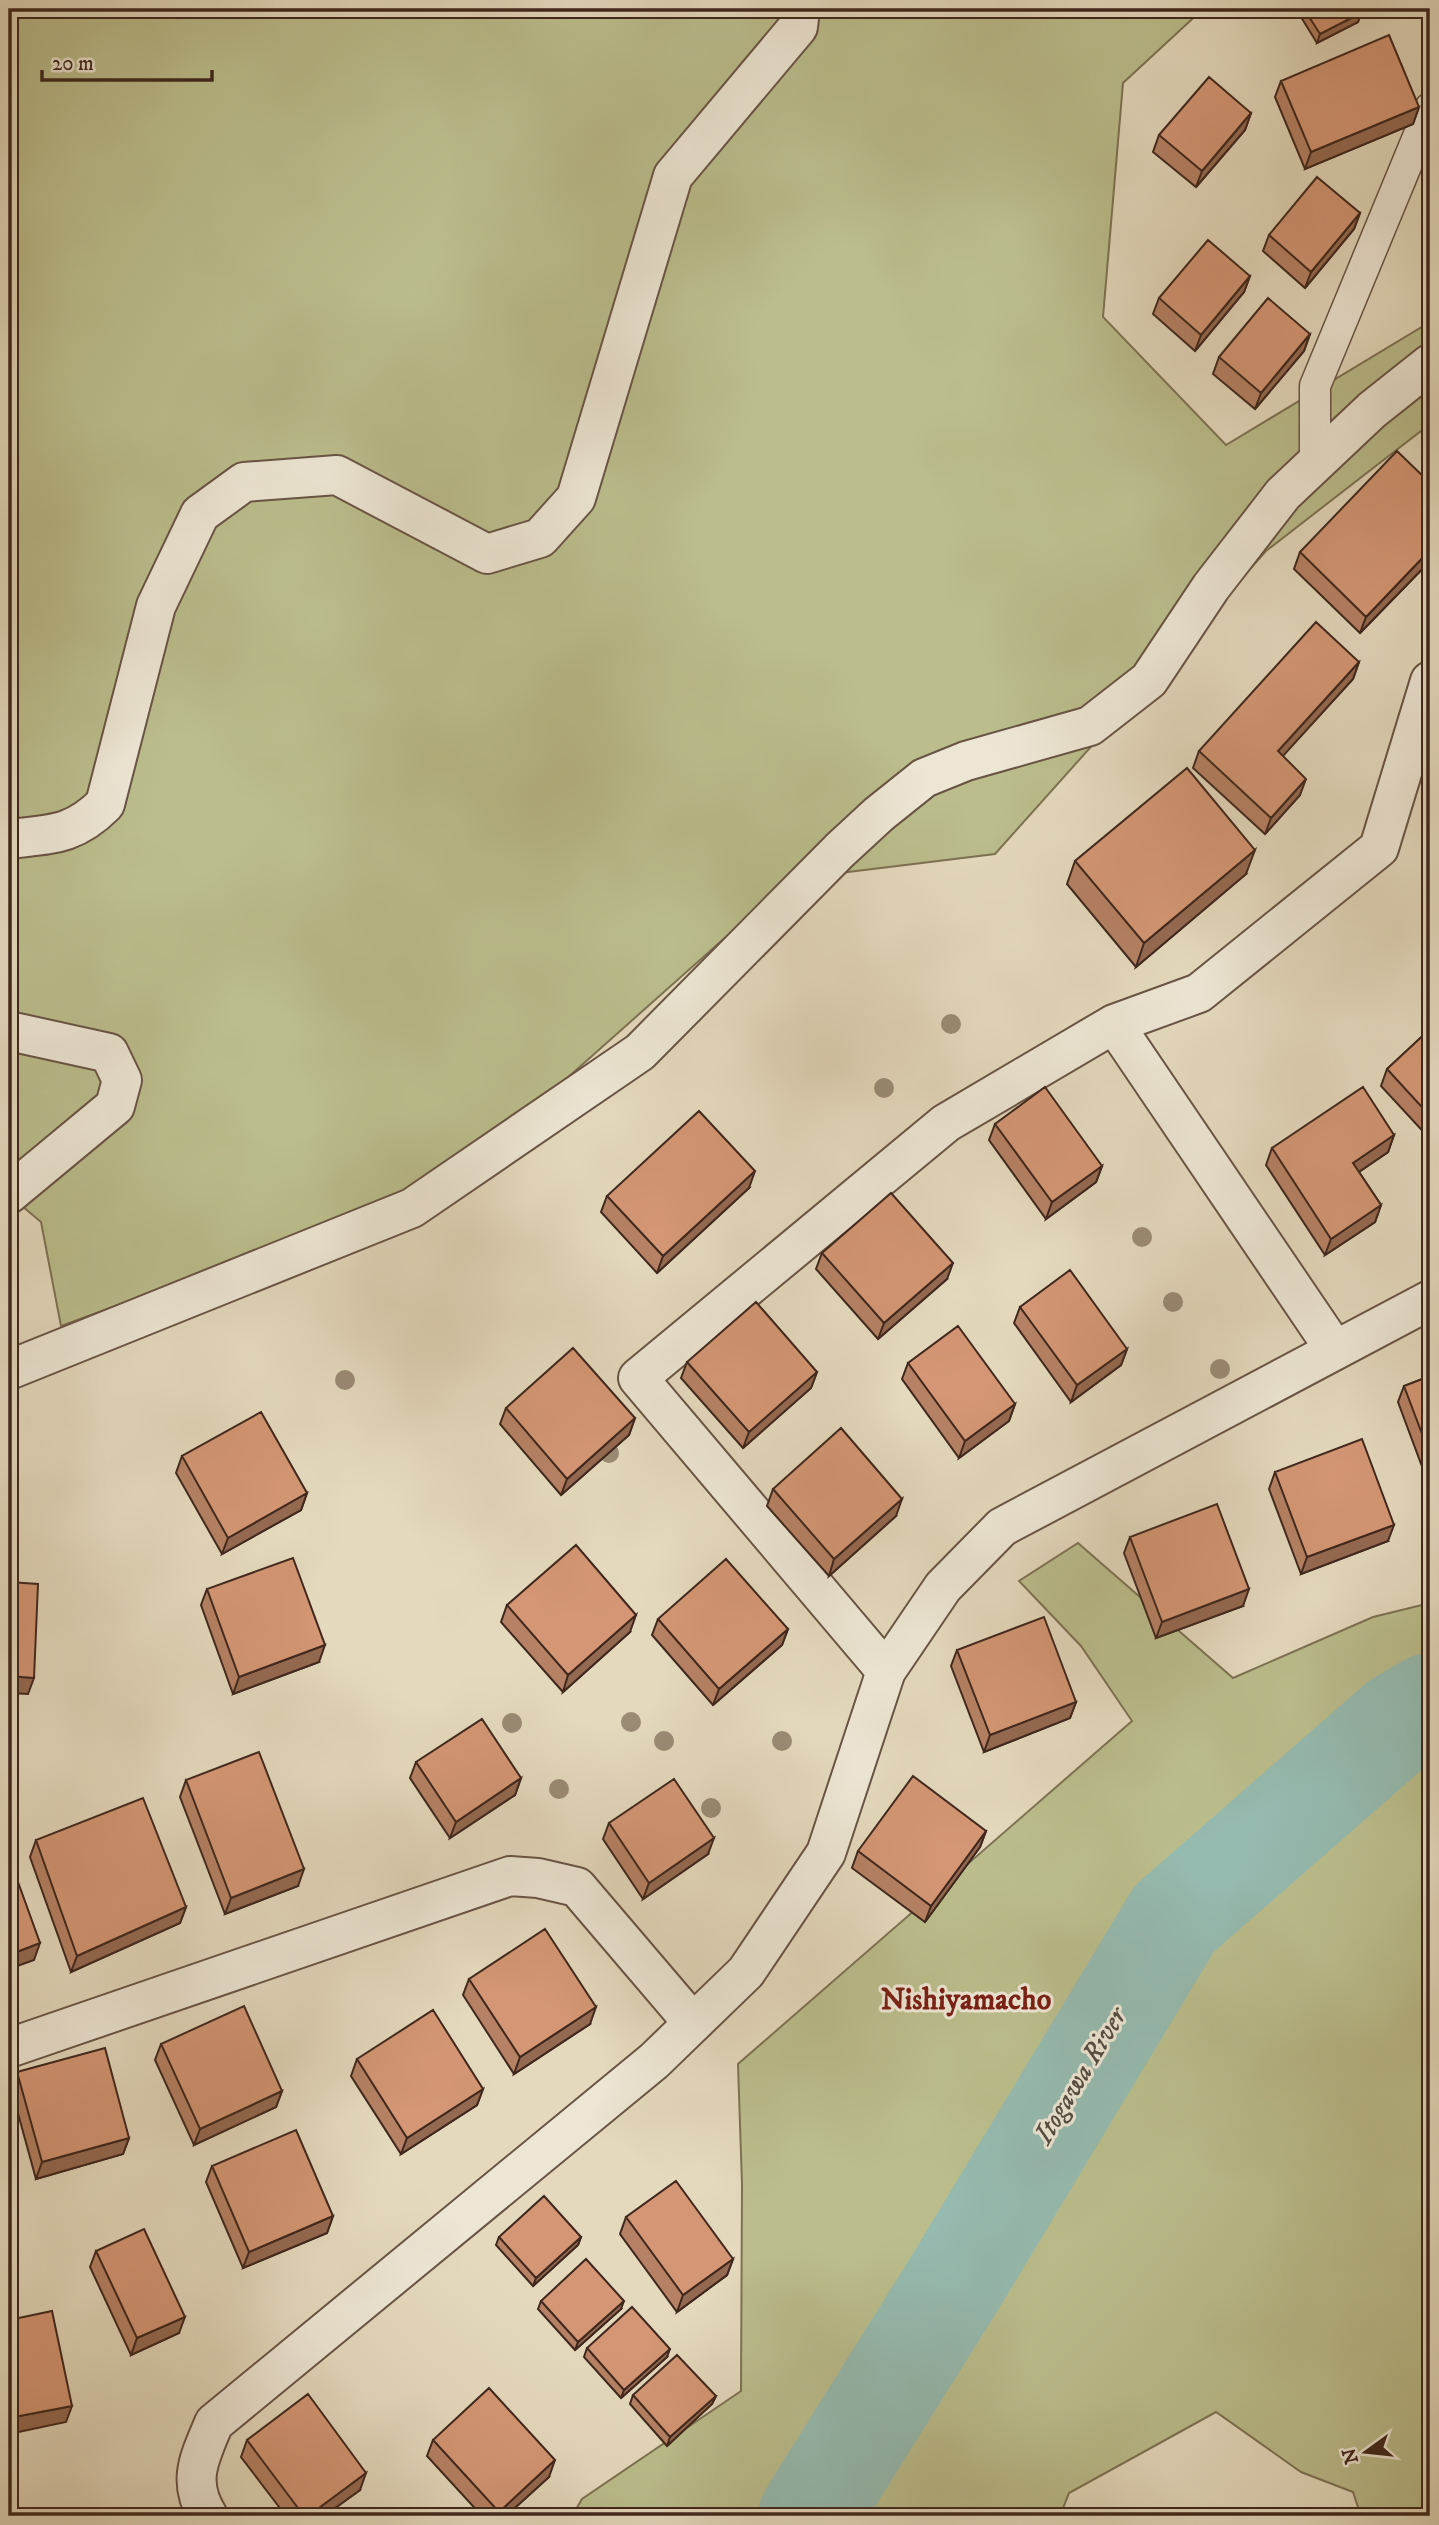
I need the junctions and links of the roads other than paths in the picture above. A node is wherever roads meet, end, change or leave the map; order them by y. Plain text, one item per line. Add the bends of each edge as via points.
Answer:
1 (800, 9) edge
2 (1430, 108) edge
3 (1430, 364) edge
4 (1315, 464) junction
5 (1430, 681) edge
6 (9, 839) edge
7 (1114, 1024) junction
8 (9, 1031) edge
9 (9, 1194) edge
10 (1430, 1300) edge
11 (1335, 1350) junction
12 (9, 1370) edge
13 (886, 1671) junction
14 (693, 2023) junction
15 (9, 2048) edge
16 (208, 2516) edge

1 - 6 street via 798,27 673,176 576,498 540,538 487,554 337,475 244,482 200,514 156,606 104,804 87,822 56,834
2 - 4 lane via 1315,386
3 - 4 street
4 - 12 street via 1283,494 1211,587 1149,680 1090,726 966,761 924,778 841,849 640,1052 412,1208
5 - 7 street via 1379,848 1199,993
7 - 11 street
7 - 13 street via 946,1123 638,1378
8 - 9 street via 109,1053 122,1080 115,1106
10 - 11 street
11 - 13 street via 1002,1527 943,1587
13 - 14 street via 826,1853 746,1972
14 - 15 street via 577,1887 510,1876
14 - 16 street via 643,2070 214,2423 196,2466 199,2502

